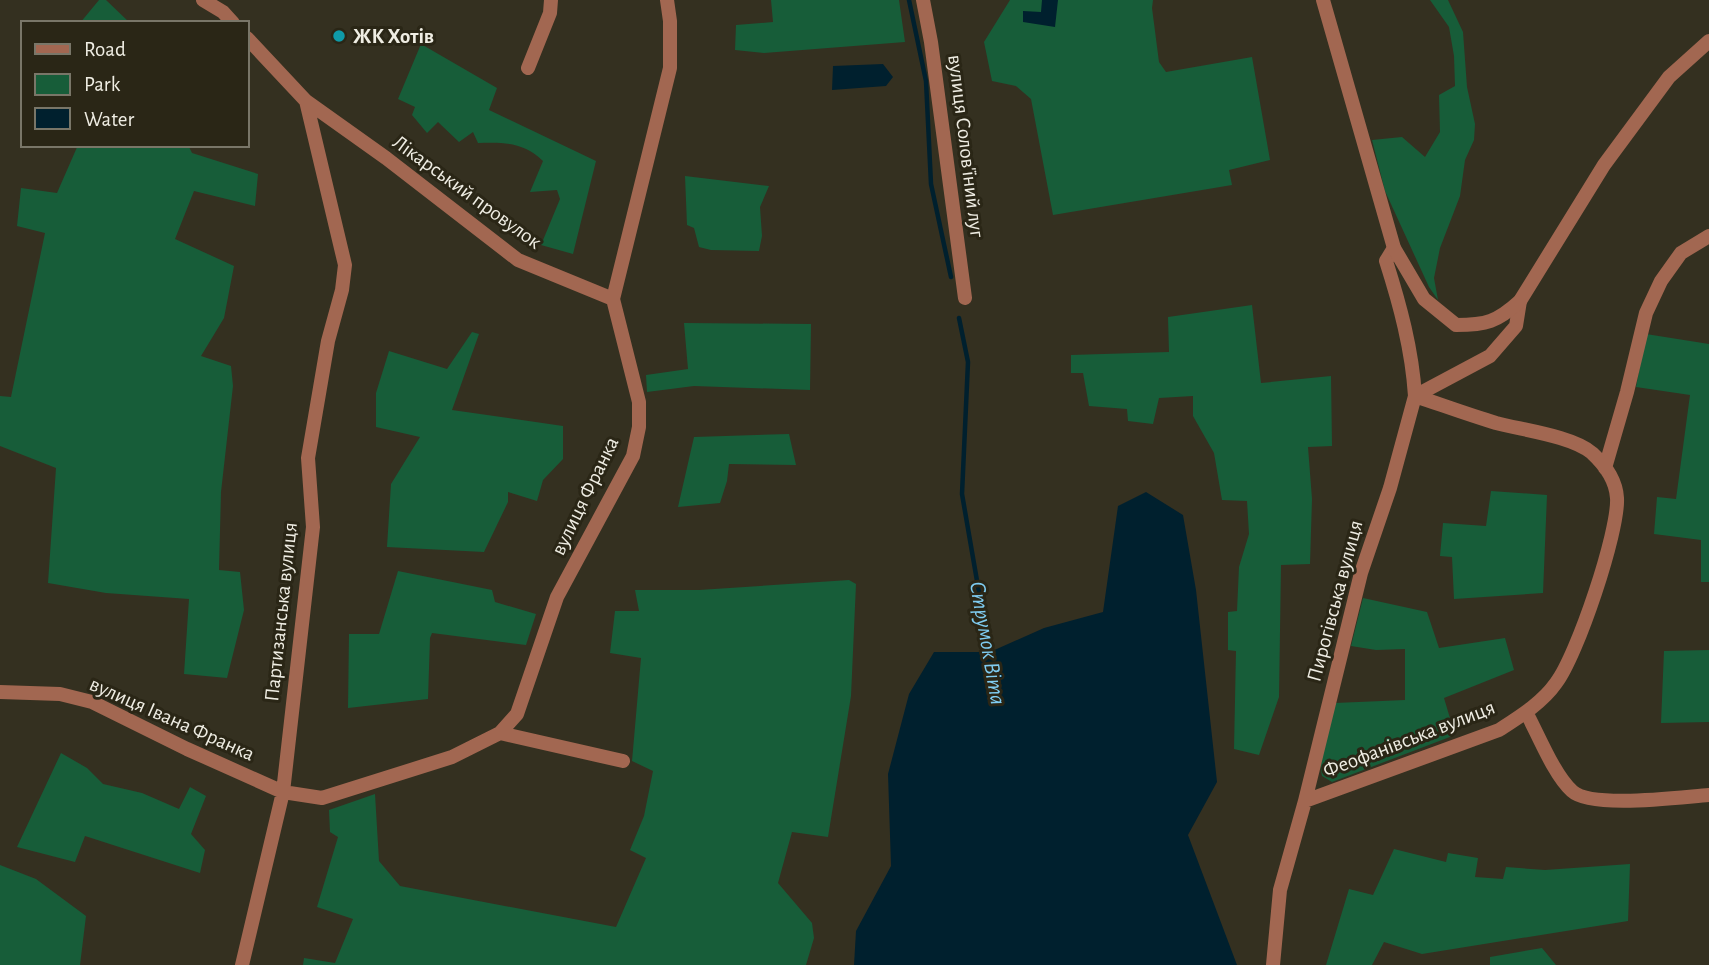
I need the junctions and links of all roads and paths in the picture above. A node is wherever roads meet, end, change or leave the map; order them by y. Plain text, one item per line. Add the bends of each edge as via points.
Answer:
1 (203, 0) edge
2 (233, 0) edge
3 (551, 0) edge
4 (667, 0) edge
5 (923, 0) edge
6 (1323, 0) edge
7 (228, 17) edge
8 (248, 39) edge
9 (1709, 41) edge
10 (528, 68) dead end
11 (306, 101) junction
12 (1709, 236) edge
13 (1394, 248) junction
14 (965, 298) dead end
15 (613, 299) junction
16 (1520, 301) junction
17 (1416, 396) junction
18 (1605, 468) junction
19 (0, 692) edge
20 (1526, 712) junction
21 (500, 733) junction
22 (623, 761) dead end
23 (283, 792) junction
24 (1709, 795) edge
25 (1305, 801) junction
26 (242, 965) edge
27 (1273, 965) edge

1 - 7 street
2 - 7 street
3 - 10 street
4 - 15 street, вулиця Франка via 670,68
5 - 14 street, вулиця Солов'їний луг
6 - 13 street
8 - 11 street, Партизанська вулиця
9 - 16 street via 1670,78 1604,165
11 - 15 street, Лікарський провулок via 518,260
11 - 23 street, Партизанська вулиця via 345,265 308,458 313,527
12 - 18 street via 1681,253 1646,313
13 - 16 street via 1424,299 1456,325 1483,325 1504,316
13 - 17 street via 1387,261 1402,311
15 - 21 street, вулиця Франка via 639,402 633,456 557,597 517,714
16 - 17 street via 1516,326 1490,356
17 - 18 street via 1560,438 1590,452
17 - 25 street, Пирогівська вулиця via 1361,573
18 - 20 street, Феофанівська вулиця via 1614,480 1617,518 1587,617 1557,683
19 - 23 street, вулиця Івана Франка via 60,694 92,702
20 - 24 street, Феофанівська вулиця via 1574,794 1605,800
20 - 25 street, Феофанівська вулиця via 1499,730
21 - 22 street
21 - 23 street, вулиця Франка via 452,757 322,797
23 - 26 street, Партизанська вулиця
25 - 27 street, Пирогівська вулиця via 1280,890

